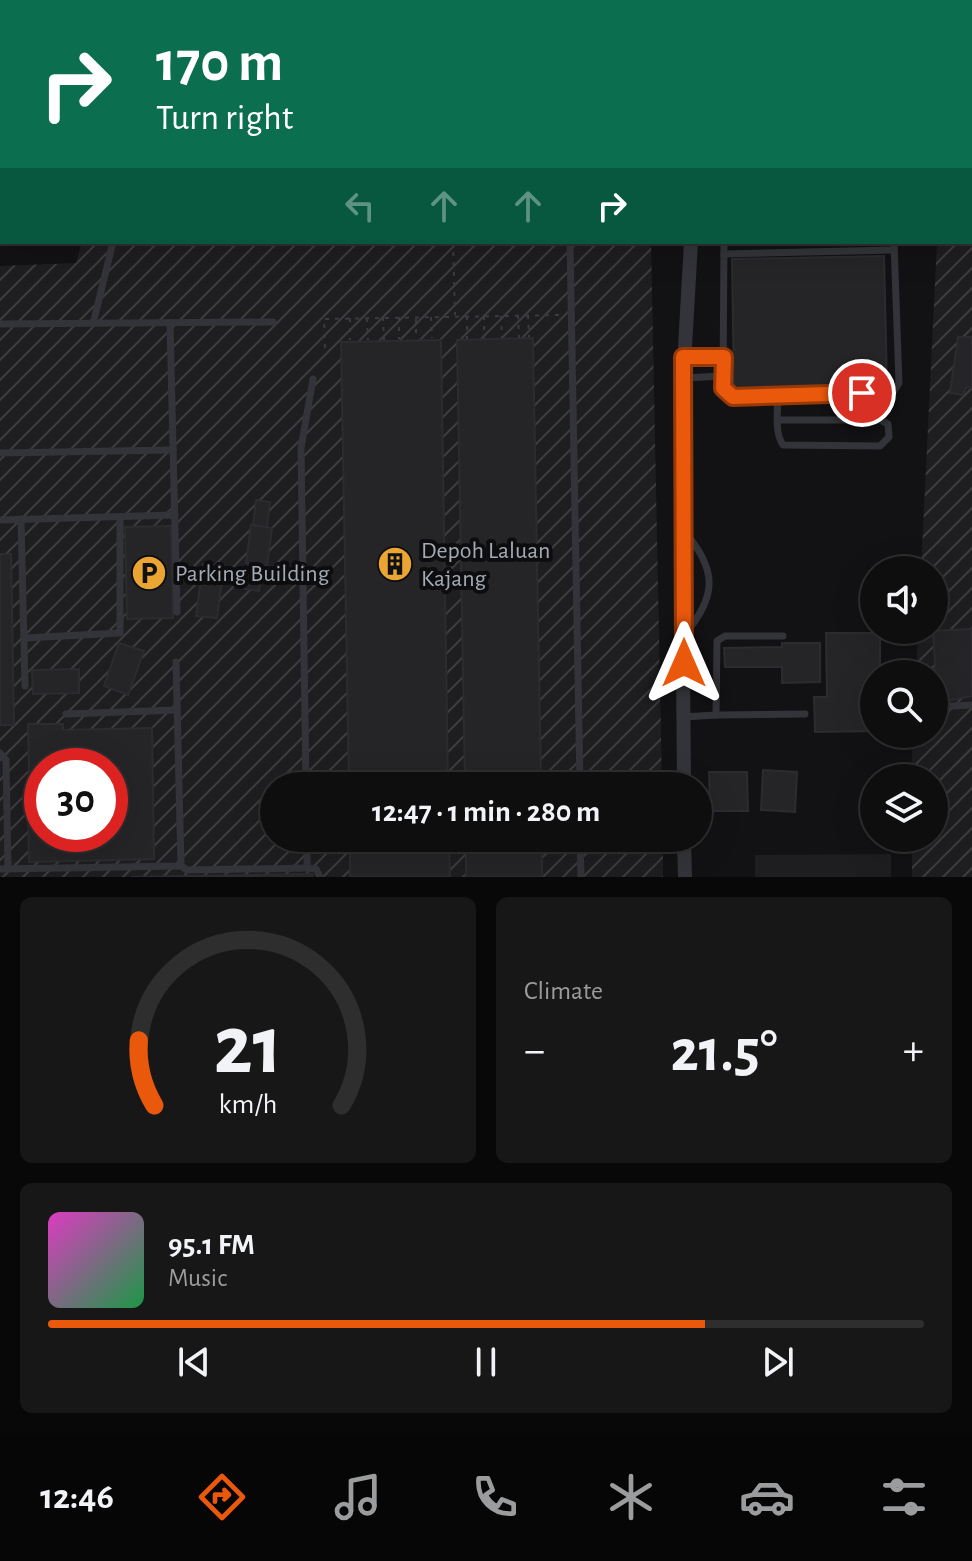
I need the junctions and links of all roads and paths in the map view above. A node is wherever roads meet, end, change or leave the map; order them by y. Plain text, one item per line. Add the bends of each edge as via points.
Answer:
1 (113, 244) edge
2 (453, 244) edge
3 (570, 244) edge
4 (691, 244) edge
5 (724, 244) edge
6 (894, 246) edge
7 (724, 254) junction
8 (567, 314) dead end
9 (518, 315) junction
10 (528, 315) junction
11 (455, 316) junction
12 (467, 316) junction
13 (484, 316) junction
14 (501, 316) junction
15 (383, 317) junction
16 (399, 317) junction
17 (416, 317) junction
18 (431, 317) junction
19 (350, 318) junction
20 (367, 318) junction
21 (273, 322) dead end
22 (170, 323) junction
23 (0, 324) edge
24 (93, 324) junction
25 (416, 337) dead end
26 (529, 337) dead end
27 (432, 338) dead end
28 (484, 338) dead end
29 (502, 338) dead end
30 (519, 338) dead end
31 (399, 339) dead end
32 (467, 339) dead end
33 (350, 340) dead end
34 (368, 340) dead end
35 (384, 340) dead end
36 (325, 348) dead end
37 (683, 357) junction
38 (724, 357) junction
39 (723, 376) junction
40 (683, 378) junction
41 (313, 379) dead end
42 (778, 395) junction
43 (778, 420) junction
44 (173, 450) junction
45 (0, 453) edge
46 (175, 515) junction
47 (120, 517) junction
48 (21, 519) junction
49 (0, 520) edge
50 (683, 530) junction
51 (177, 612) dead end
52 (684, 635) junction
53 (783, 636) dead end
54 (24, 638) junction
55 (176, 662) dead end
56 (25, 686) dead end
57 (972, 705) edge
58 (948, 706) edge
59 (177, 710) junction
60 (66, 714) dead end
61 (805, 714) dead end
62 (716, 715) junction
63 (683, 717) junction
64 (0, 753) edge
65 (306, 772) edge
66 (580, 772) edge
67 (684, 772) edge
68 (307, 852) edge
69 (580, 852) edge
70 (684, 852) edge
71 (181, 866) junction
72 (121, 868) junction
73 (307, 868) junction
74 (4, 869) edge
75 (121, 877) edge
76 (320, 877) edge
77 (581, 877) edge
78 (685, 877) edge

1 - 24 lane
2 - 11 path
3 - 66 lane
4 - 37 street
5 - 7 lane
6 - 7 lane
6 - 42 lane via 897,388 890,393
7 - 38 lane
8 - 10 path
9 - 10 path
9 - 14 path
9 - 30 path
10 - 26 path
11 - 12 path
11 - 18 path
12 - 13 path
12 - 32 path
13 - 14 path
13 - 28 path
14 - 29 path
15 - 16 path
15 - 20 path
15 - 35 path
16 - 17 path
16 - 31 path
17 - 18 path
17 - 25 path
18 - 27 path
19 - 20 path
19 - 33 path
19 - 36 path via 324,319
20 - 34 path
21 - 22 lane
22 - 24 lane
22 - 44 lane
23 - 24 lane
37 - 38 lane
37 - 40 street
38 - 39 lane
39 - 40 lane
39 - 42 lane via 728,396
40 - 50 street
41 - 65 lane via 301,448
42 - 43 lane
43 - 43 lane via 779,442 787,446 880,446 889,437 888,424 880,420
44 - 45 lane
44 - 46 lane
46 - 47 lane
46 - 51 lane
47 - 48 lane
47 - 54 lane via 120,633
48 - 49 lane
48 - 54 lane
50 - 52 street
50 - 52 lane via 701,551 707,568 707,607
52 - 63 street
53 - 62 lane via 725,636 717,641
54 - 56 lane
55 - 59 lane
57 - 58 lane
59 - 60 lane
59 - 71 lane
61 - 62 lane
62 - 63 lane
63 - 67 street
64 - 74 lane via 6,760
68 - 73 lane
69 - 77 lane
70 - 78 street
71 - 72 lane
71 - 73 lane
72 - 74 lane
72 - 75 lane
73 - 76 lane via 316,869

